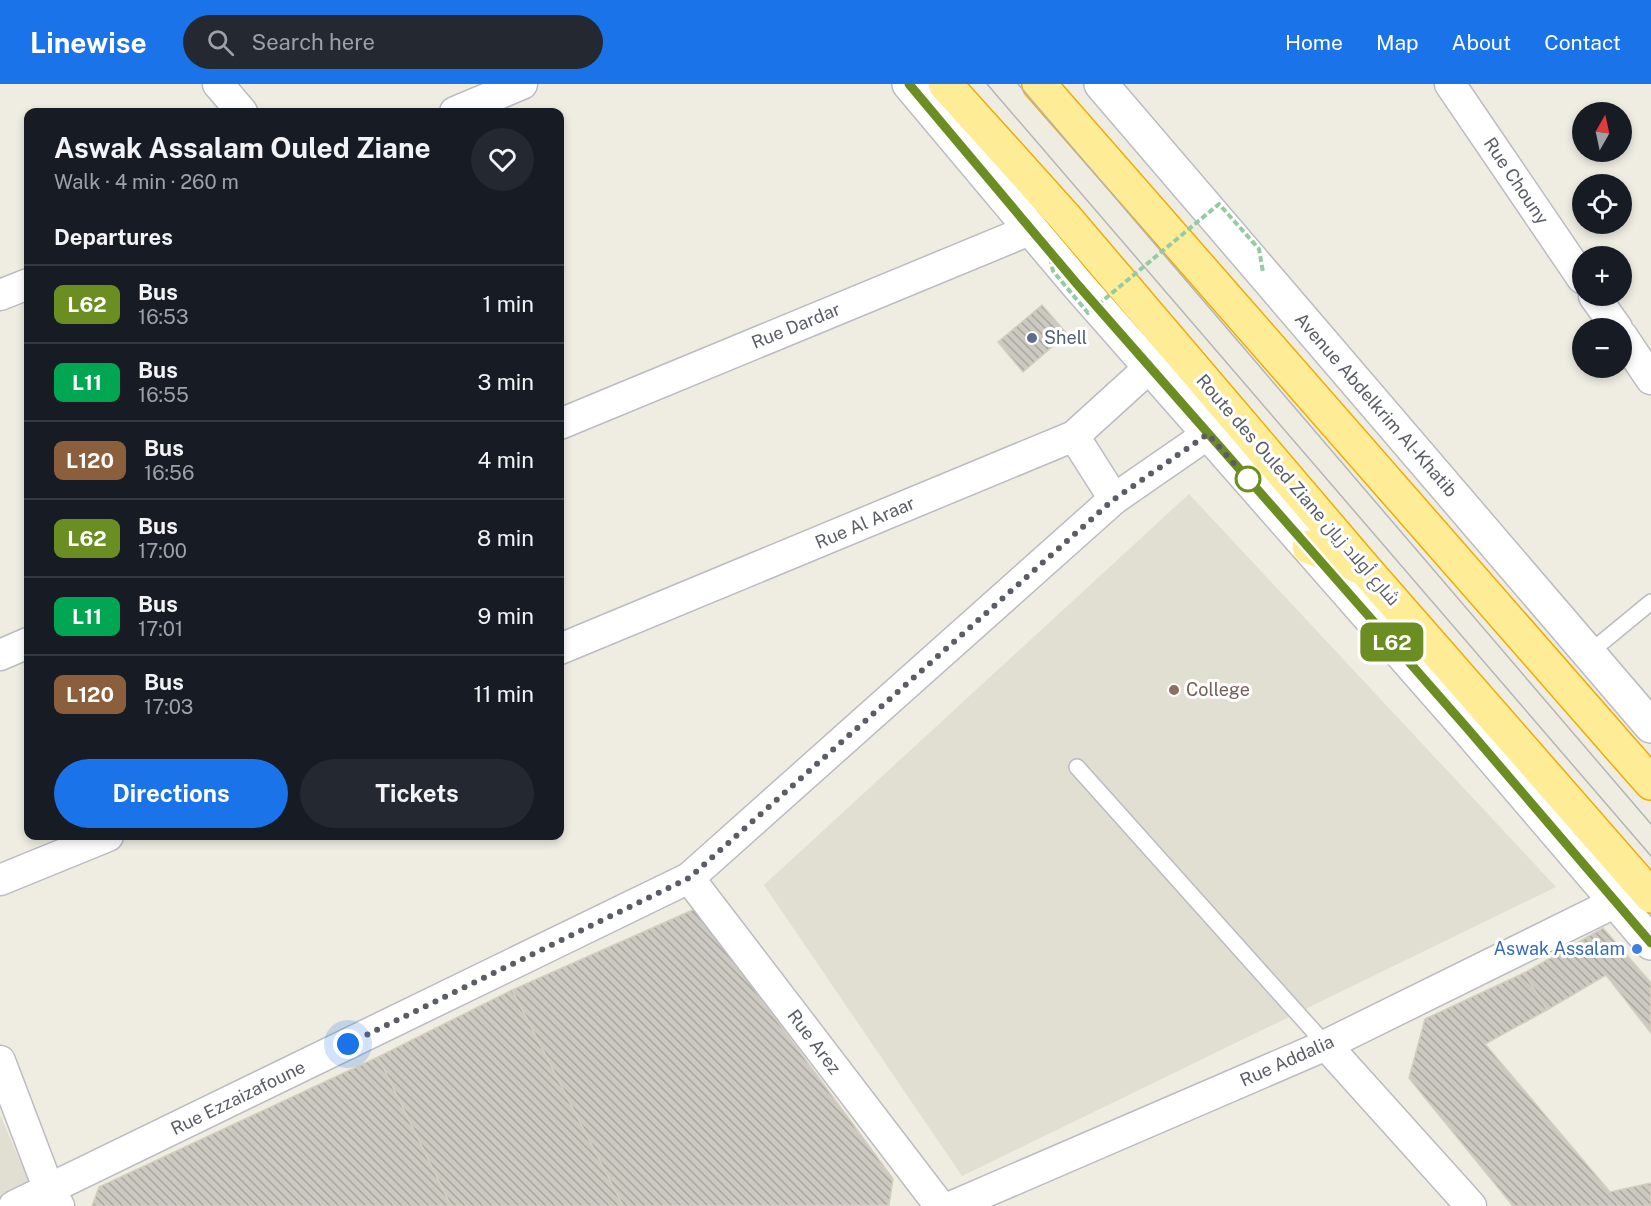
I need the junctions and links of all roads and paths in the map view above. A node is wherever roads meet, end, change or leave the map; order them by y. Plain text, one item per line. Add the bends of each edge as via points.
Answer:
1 (218, 84) edge
2 (522, 84) edge
3 (909, 84) edge
4 (945, 84) edge
5 (1039, 84) edge
6 (1101, 84) edge
7 (1450, 84) edge
8 (239, 108) edge
9 (465, 108) edge
10 (1040, 239) junction
11 (1572, 263) edge
12 (1263, 272) junction
13 (24, 286) edge
14 (0, 295) edge
15 (1632, 351) edge
16 (1151, 366) junction
17 (1651, 379) edge
18 (564, 422) edge
19 (1208, 434) junction
20 (1074, 436) junction
21 (1113, 500) junction
22 (1309, 547) junction
23 (1364, 568) junction
24 (1651, 602) edge
25 (24, 645) edge
26 (564, 647) edge
27 (1589, 653) junction
28 (0, 655) edge
29 (1651, 726) edge
30 (1077, 767) dead end
31 (1651, 783) edge
32 (98, 840) edge
33 (689, 878) junction
34 (0, 880) edge
35 (1651, 896) edge
36 (1616, 902) junction
37 (1651, 943) edge
38 (1326, 1045) junction
39 (0, 1061) edge
40 (54, 1198) edge
41 (14, 1206) edge
42 (940, 1206) edge
43 (952, 1206) edge
44 (1471, 1206) edge

1 - 8 street
2 - 9 street
3 - 10 street
4 - 23 highway, Route des Ouled Ziane شارع أولاد زيان via 1064,216
5 - 31 highway
6 - 12 street, Avenue Abdelkrim Al-Khatib
7 - 11 street, Rue Chouny
10 - 12 path, bridge via 1053,271 1088,313 1219,204 1259,249
10 - 16 street
10 - 18 street, Rue Dardar
12 - 27 street, Avenue Abdelkrim Al-Khatib
13 - 14 street
15 - 17 street
16 - 19 street
16 - 20 street, Rue Al Araar
19 - 21 street, Rue Ezzaizafoune
19 - 22 street
20 - 21 street
20 - 26 street, Rue Al Araar
21 - 33 street, Rue Ezzaizafoune
22 - 23 highway
22 - 36 street
23 - 35 highway, Route des Ouled Ziane شارع أولاد زيان
24 - 27 lane
25 - 28 street
27 - 29 street, Avenue Abdelkrim Al-Khatib
30 - 38 lane
32 - 34 street
33 - 40 street, Rue Ezzaizafoune
33 - 42 street, Rue Arez
36 - 37 street
36 - 38 street, Rue Addalia
38 - 43 street, Rue Addalia
38 - 44 street
39 - 40 street
40 - 41 street, Rue Ezzaizafoune

